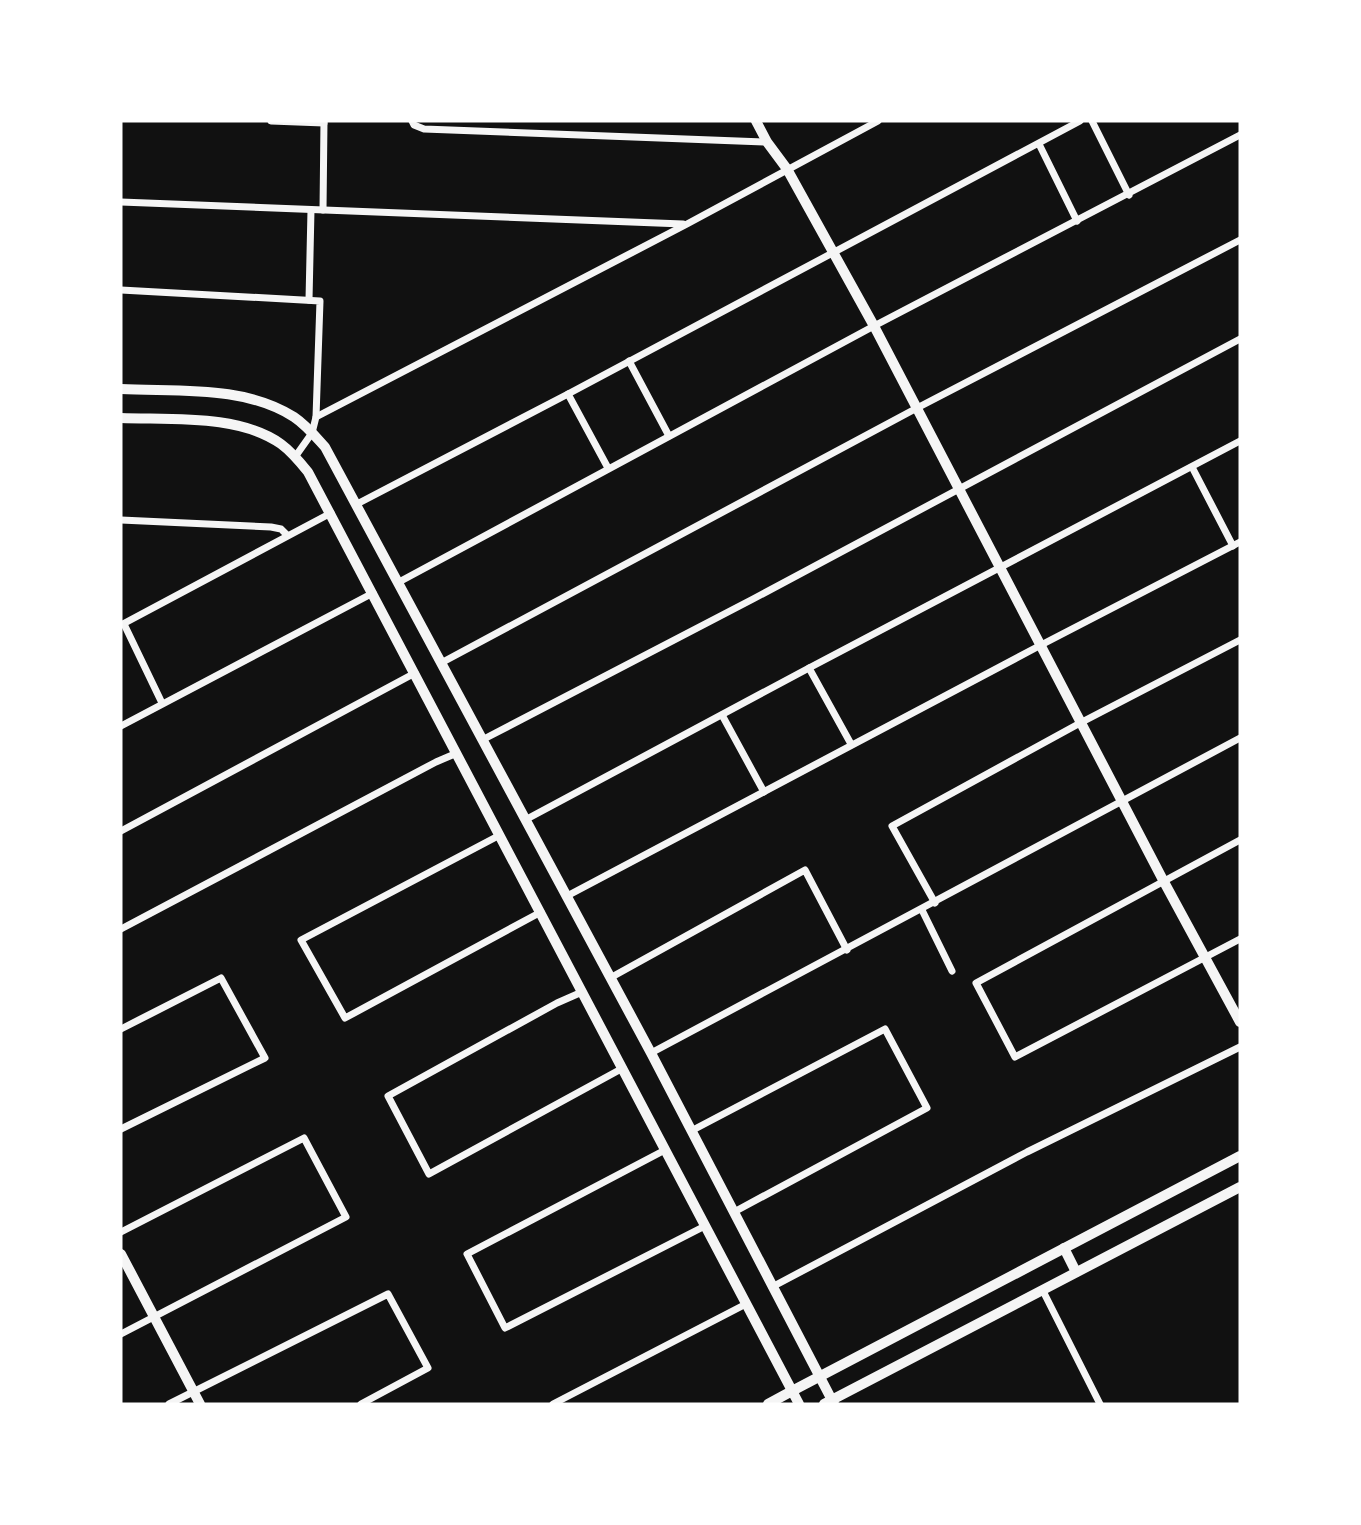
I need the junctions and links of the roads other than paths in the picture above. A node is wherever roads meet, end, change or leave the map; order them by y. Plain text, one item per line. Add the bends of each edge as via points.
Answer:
1 (271, 121) edge
2 (756, 121) edge
3 (878, 121) edge
4 (1080, 121) edge
5 (1092, 121) edge
6 (324, 122) edge
7 (413, 123) edge
8 (1240, 135) edge
9 (767, 142) junction
10 (1039, 144) junction
11 (787, 169) junction
12 (1129, 195) junction
13 (121, 202) edge
14 (311, 210) junction
15 (323, 210) junction
16 (1077, 221) junction
17 (687, 224) junction
18 (1240, 240) edge
19 (834, 253) junction
20 (121, 290) edge
21 (309, 300) junction
22 (874, 326) junction
23 (1240, 339) edge
24 (629, 361) junction
25 (121, 389) edge
26 (568, 394) junction
27 (917, 408) junction
28 (316, 417) junction
29 (121, 418) edge
30 (312, 433) junction
31 (669, 436) junction
32 (1240, 441) edge
33 (295, 457) junction
34 (1192, 467) junction
35 (608, 468) junction
36 (959, 487) junction
37 (357, 504) junction
38 (331, 513) junction
39 (121, 520) edge
40 (287, 535) junction
41 (1236, 544) edge
42 (1001, 567) junction
43 (399, 582) junction
44 (373, 593) junction
45 (122, 624) edge
46 (1240, 640) edge
47 (1041, 645) junction
48 (441, 663) junction
49 (809, 667) junction
50 (415, 673) junction
51 (162, 703) junction
52 (722, 715) junction
53 (1082, 722) junction
54 (121, 726) edge
55 (1240, 738) edge
56 (482, 740) junction
57 (851, 744) junction
58 (457, 753) junction
59 (764, 792) junction
60 (1123, 801) junction
61 (524, 820) junction
62 (121, 831) edge
63 (500, 835) junction
64 (1240, 839) edge
65 (1163, 880) junction
66 (567, 896) junction
67 (935, 903) junction
68 (922, 910) junction
69 (541, 912) junction
70 (121, 929) edge
71 (1240, 939) edge
72 (847, 950) junction
73 (1206, 957) junction
74 (953, 971) dead end
75 (610, 978) junction
76 (582, 992) junction
77 (1240, 1022) edge
78 (121, 1030) edge
79 (1240, 1047) edge
80 (651, 1053) junction
81 (622, 1068) junction
82 (121, 1129) edge
83 (691, 1130) junction
84 (665, 1150) junction
85 (1240, 1156) edge
86 (1240, 1187) edge
87 (734, 1212) junction
88 (705, 1226) junction
89 (121, 1232) edge
90 (1063, 1248) junction
91 (121, 1254) edge
92 (1076, 1272) junction
93 (772, 1287) junction
94 (1043, 1291) junction
95 (746, 1304) junction
96 (154, 1316) junction
97 (121, 1334) edge
98 (819, 1377) junction
99 (193, 1391) junction
100 (792, 1391) junction
101 (830, 1403) edge
102 (169, 1404) edge
103 (200, 1404) edge
104 (361, 1404) edge
105 (553, 1404) edge
106 (768, 1404) edge
107 (799, 1404) edge
108 (1100, 1404) edge

1 - 6 street
2 - 9 street
3 - 11 street
4 - 10 street
5 - 12 street
6 - 15 street
7 - 9 street via 424,129
8 - 12 street
9 - 11 street
10 - 16 street
10 - 19 street
11 - 17 street
11 - 19 street
12 - 16 street
13 - 14 street
14 - 15 street
14 - 21 street
15 - 17 street
16 - 22 street
17 - 28 street
18 - 27 street
19 - 22 street
19 - 24 street
20 - 21 street
21 - 28 street via 320,301
22 - 27 street
22 - 31 street
23 - 36 street
24 - 26 street
24 - 31 street
25 - 30 main road via 247,398 295,418
26 - 35 street
26 - 37 street
27 - 36 street
27 - 48 street
28 - 30 street
29 - 33 main road via 239,425 265,435
30 - 33 street
30 - 37 main road
31 - 35 street
32 - 34 street
33 - 38 main road
34 - 41 street
34 - 42 street
35 - 43 street
36 - 42 street
36 - 56 street
37 - 43 main road
38 - 40 street
38 - 44 main road
39 - 40 street via 271,527
40 - 45 street
41 - 47 street
42 - 47 street
42 - 49 street
43 - 48 main road
44 - 50 main road
44 - 51 street
45 - 51 street
46 - 53 street
47 - 53 street
47 - 57 street
48 - 56 main road
49 - 52 street
49 - 57 street
50 - 58 main road
50 - 62 street
51 - 54 street
52 - 59 street
52 - 61 street
53 - 60 street
53 - 67 street via 892,826
55 - 60 street
56 - 61 main road
57 - 59 street
58 - 63 main road
58 - 70 street
59 - 66 street
60 - 65 street
60 - 67 street
61 - 66 main road
63 - 69 main road
63 - 69 street via 301,940 345,1018
64 - 65 street
65 - 73 street
65 - 73 street via 976,982 1015,1058
66 - 75 main road
67 - 68 street
68 - 72 street
68 - 74 street
69 - 76 main road
71 - 73 street
72 - 75 street via 806,870
72 - 80 street
73 - 77 street
75 - 80 main road
76 - 81 main road
76 - 81 street via 388,1096 429,1174
78 - 82 street via 221,978 265,1058
79 - 93 street via 1027,1152
80 - 83 main road
81 - 84 main road
83 - 87 main road
83 - 87 street via 886,1029 927,1108
84 - 88 main road
84 - 88 street via 467,1254 505,1328
85 - 90 main road
86 - 92 main road
87 - 93 main road
88 - 95 main road
89 - 96 street via 304,1138 346,1217
90 - 92 main road
90 - 98 main road
91 - 96 street
92 - 94 main road
93 - 98 main road
94 - 101 main road
94 - 108 street
95 - 100 main road
95 - 105 street
96 - 97 street
96 - 99 street
98 - 100 main road
98 - 101 main road
99 - 102 street
99 - 103 street
99 - 104 street via 388,1294 428,1368
100 - 106 street
100 - 107 main road

